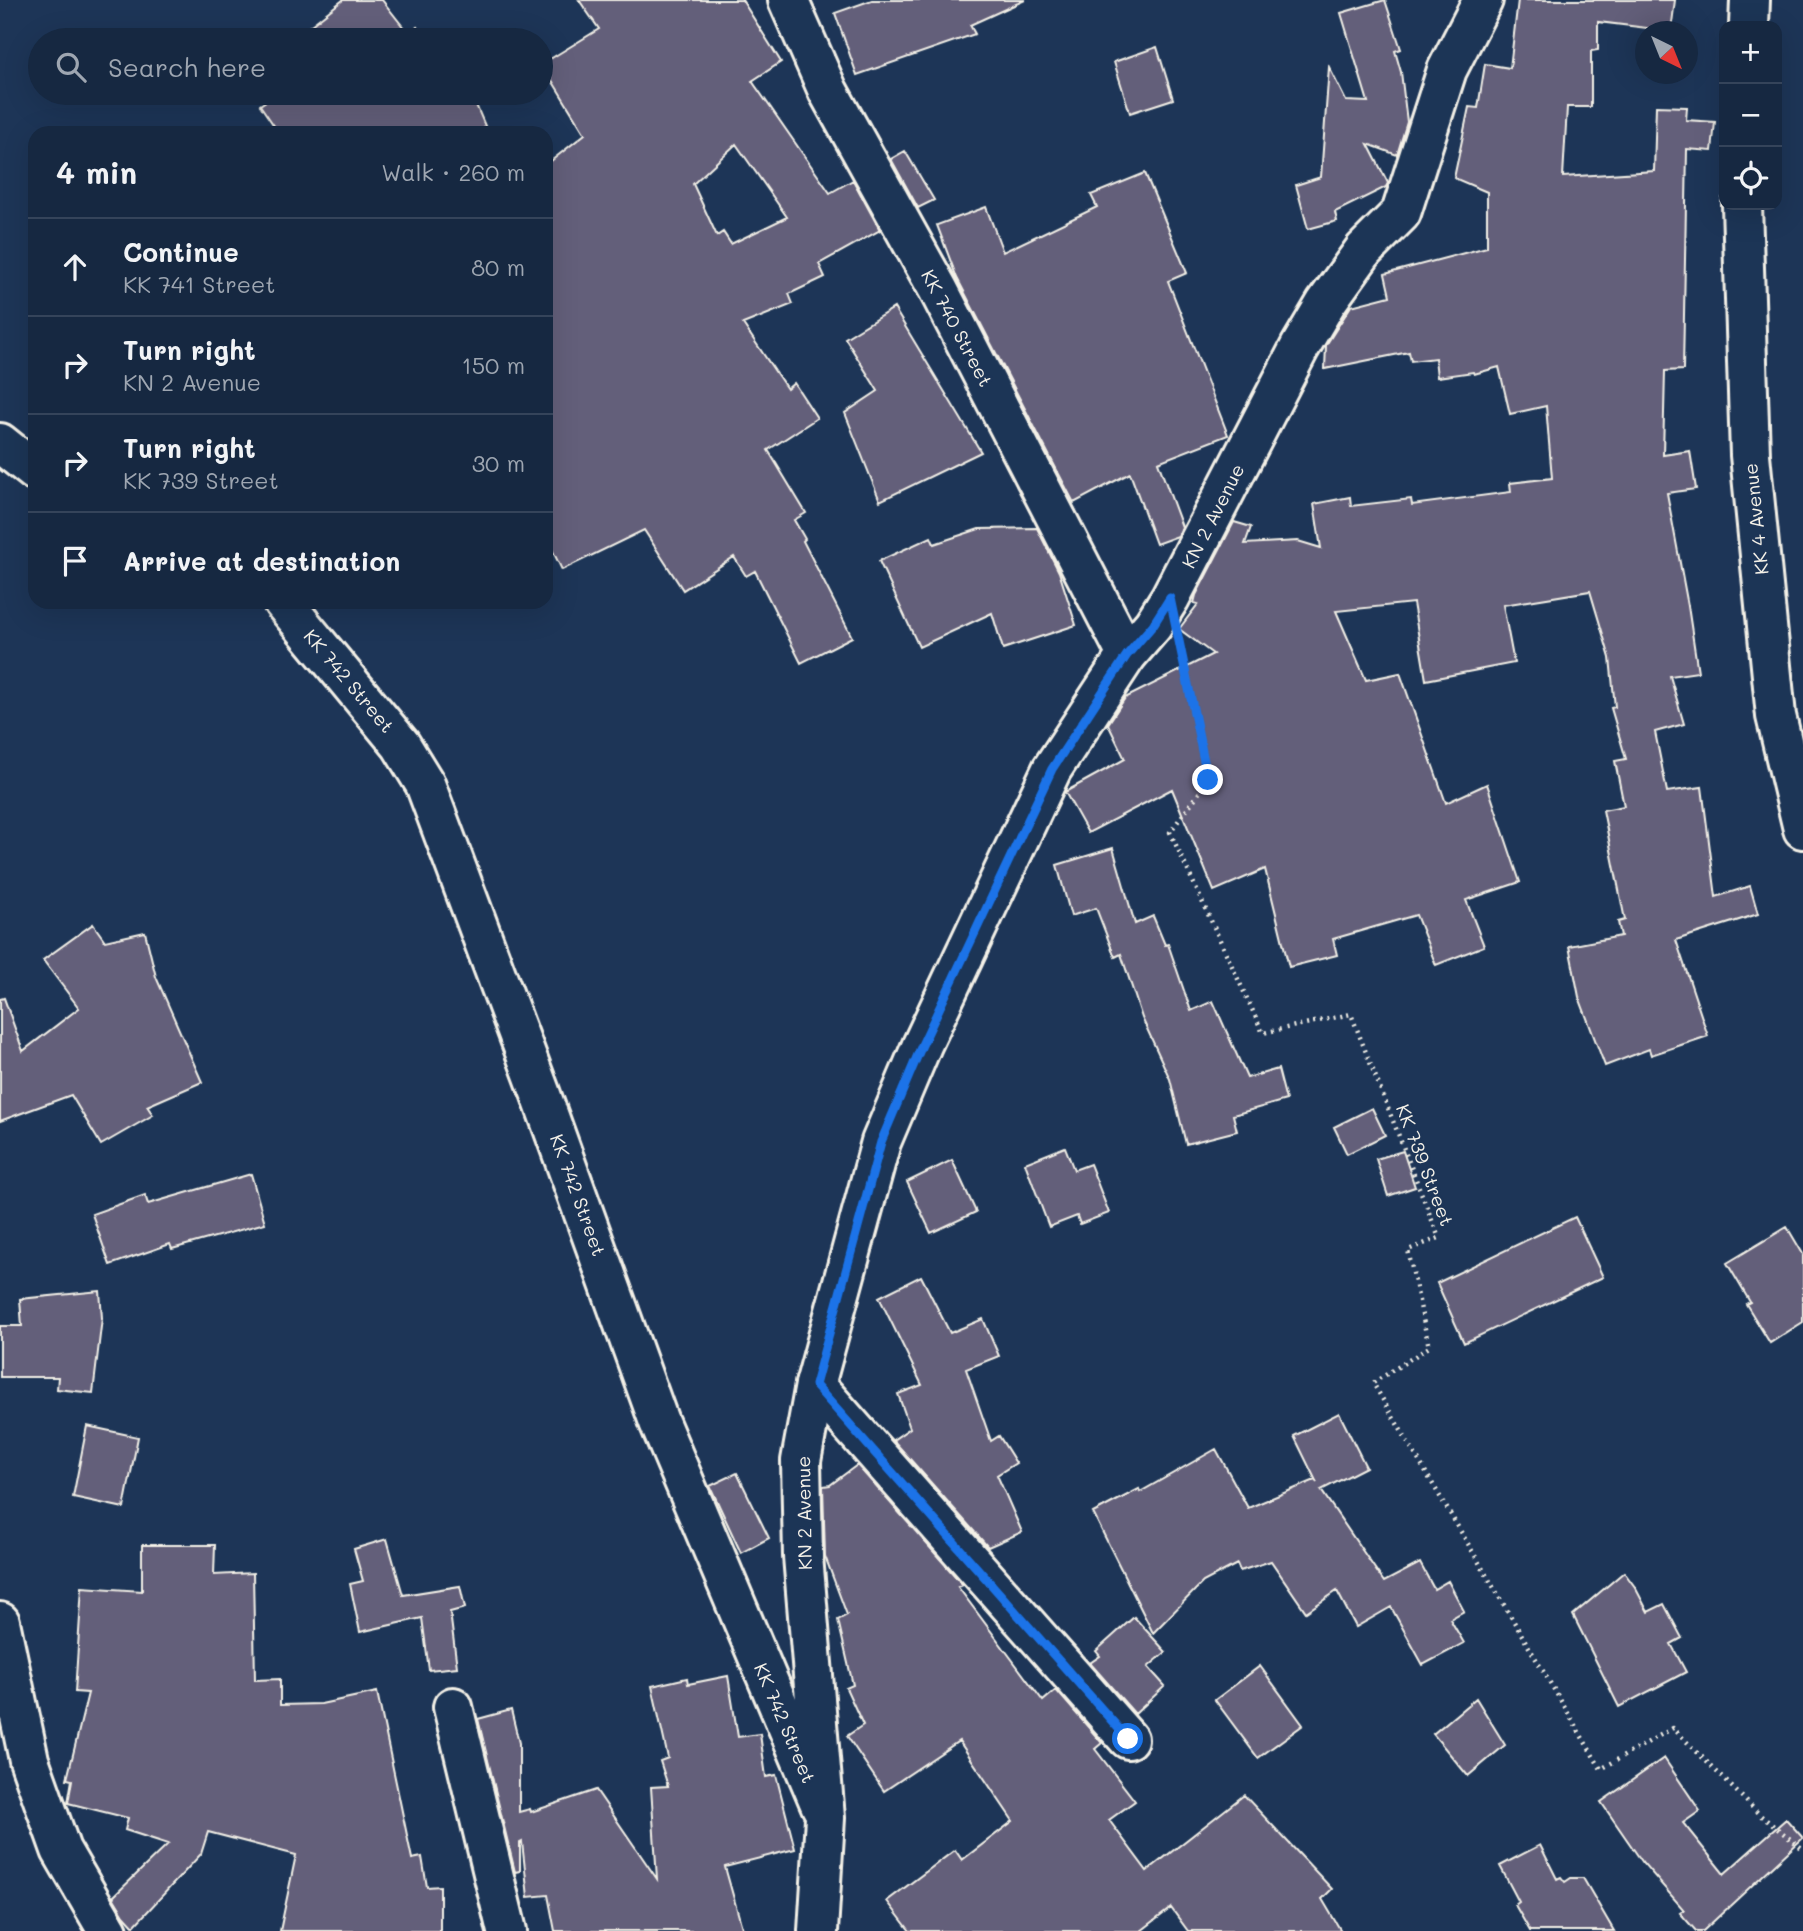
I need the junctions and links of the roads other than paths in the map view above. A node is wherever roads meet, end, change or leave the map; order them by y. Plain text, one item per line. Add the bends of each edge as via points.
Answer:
1 (788, 0) edge
2 (1483, 0) edge
3 (1750, 0) edge
4 (1749, 21) edge
5 (1742, 210) edge
6 (0, 443) edge
7 (28, 465) edge
8 (289, 609) edge
9 (1127, 655) junction
10 (1803, 830) edge
11 (815, 1385) junction
12 (0, 1622) edge
13 (453, 1707) dead end
14 (1128, 1739) dead end
15 (825, 1818) junction
16 (108, 1931) edge
17 (507, 1931) edge
18 (818, 1931) edge

1 - 9 street, KK 740 Street via 828,91 938,289
2 - 9 street, KN 2 Avenue via 1447,70 1401,213 1364,250 1326,303 1170,598
3 - 4 street
5 - 10 street, KK 4 Avenue via 1749,455 1776,716
6 - 7 street
8 - 15 street, KK 742 Street via 401,745 425,784 659,1422
9 - 11 street, KN 2 Avenue via 1052,769 922,1045 881,1142
11 - 14 street
11 - 15 street, KN 2 Avenue via 801,1461 803,1556
12 - 16 street via 29,1760 61,1850
13 - 17 street
15 - 18 street, KN 2 Avenue

